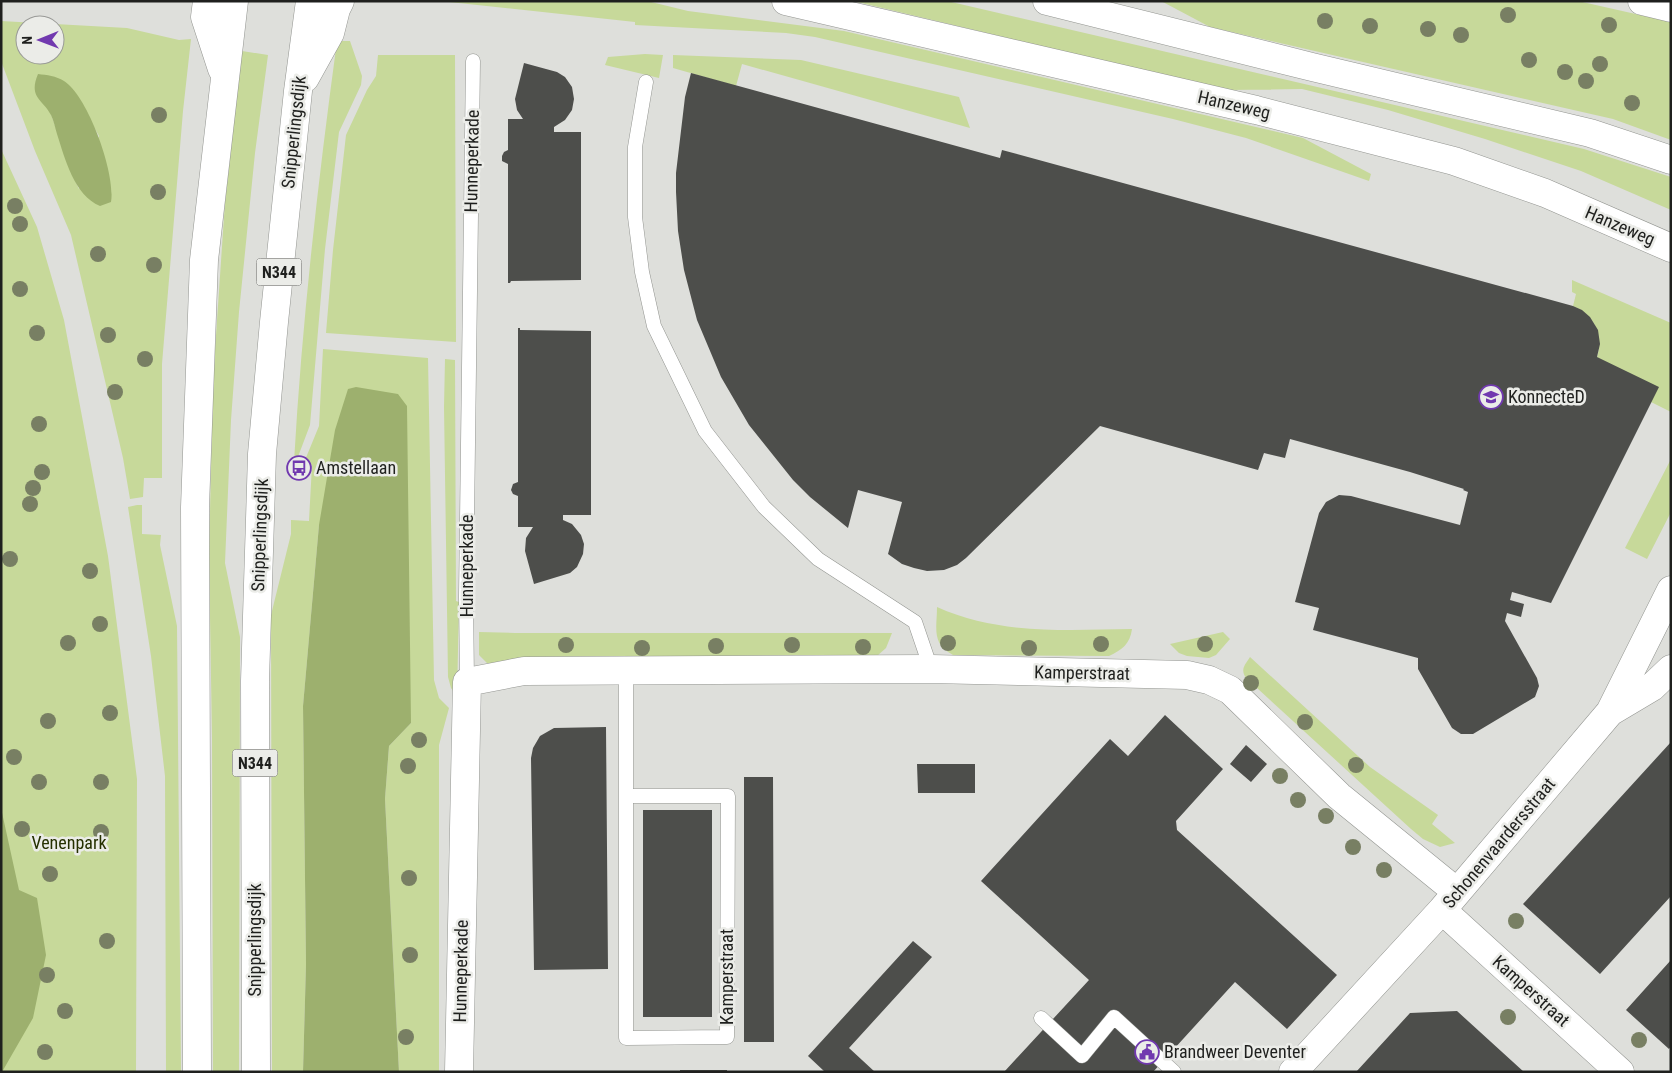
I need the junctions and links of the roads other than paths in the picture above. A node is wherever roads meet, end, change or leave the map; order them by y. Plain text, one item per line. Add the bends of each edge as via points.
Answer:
1 (206, 1) edge
2 (234, 1) edge
3 (310, 1) edge
4 (340, 1) edge
5 (786, 1) edge
6 (1048, 1) edge
7 (1642, 1) edge
8 (1671, 8) edge
9 (473, 61) dead end
10 (224, 78) junction
11 (646, 82) dead end
12 (298, 91) junction
13 (1671, 160) edge
14 (1671, 248) edge
15 (1671, 590) edge
16 (1671, 668) edge
17 (626, 670) junction
18 (931, 670) junction
19 (467, 682) junction
20 (1610, 712) junction
21 (626, 796) junction
22 (1450, 901) junction
23 (1041, 1018) dead end
24 (197, 1072) edge
25 (256, 1072) edge
26 (459, 1072) edge
27 (1174, 1072) edge
28 (1293, 1072) edge
29 (1620, 1072) edge

1 - 10 main road via 205,17
2 - 10 main road
3 - 12 main road, Snipperlingsdijk / N344
4 - 12 main road via 330,33
5 - 14 main road, Hanzeweg via 1256,110 1454,162 1545,194
6 - 13 main road via 1590,133
7 - 8 main road
9 - 19 lane, Hunneperkade
10 - 24 main road via 204,260 195,507
11 - 18 lane via 635,146 635,217 642,272 654,326 668,356 705,431 764,507 818,559 915,622
12 - 25 main road, Snipperlingsdijk / N344 via 262,454 255,681
15 - 20 main road, Schonenvaardersstraat
16 - 20 main road via 1652,687
17 - 18 main road, Kamperstraat
17 - 19 main road, Kamperstraat via 524,670
17 - 21 lane, Kamperstraat
18 - 22 main road, Kamperstraat via 1187,675 1209,680 1230,690
19 - 26 main road, Hunneperkade
20 - 22 main road, Schonenvaardersstraat
21 - 21 lane, Kamperstraat via 626,1038 727,1037 728,796
22 - 28 main road, Schonenvaardersstraat
22 - 29 main road, Kamperstraat
23 - 27 lane via 1082,1056 1114,1017

